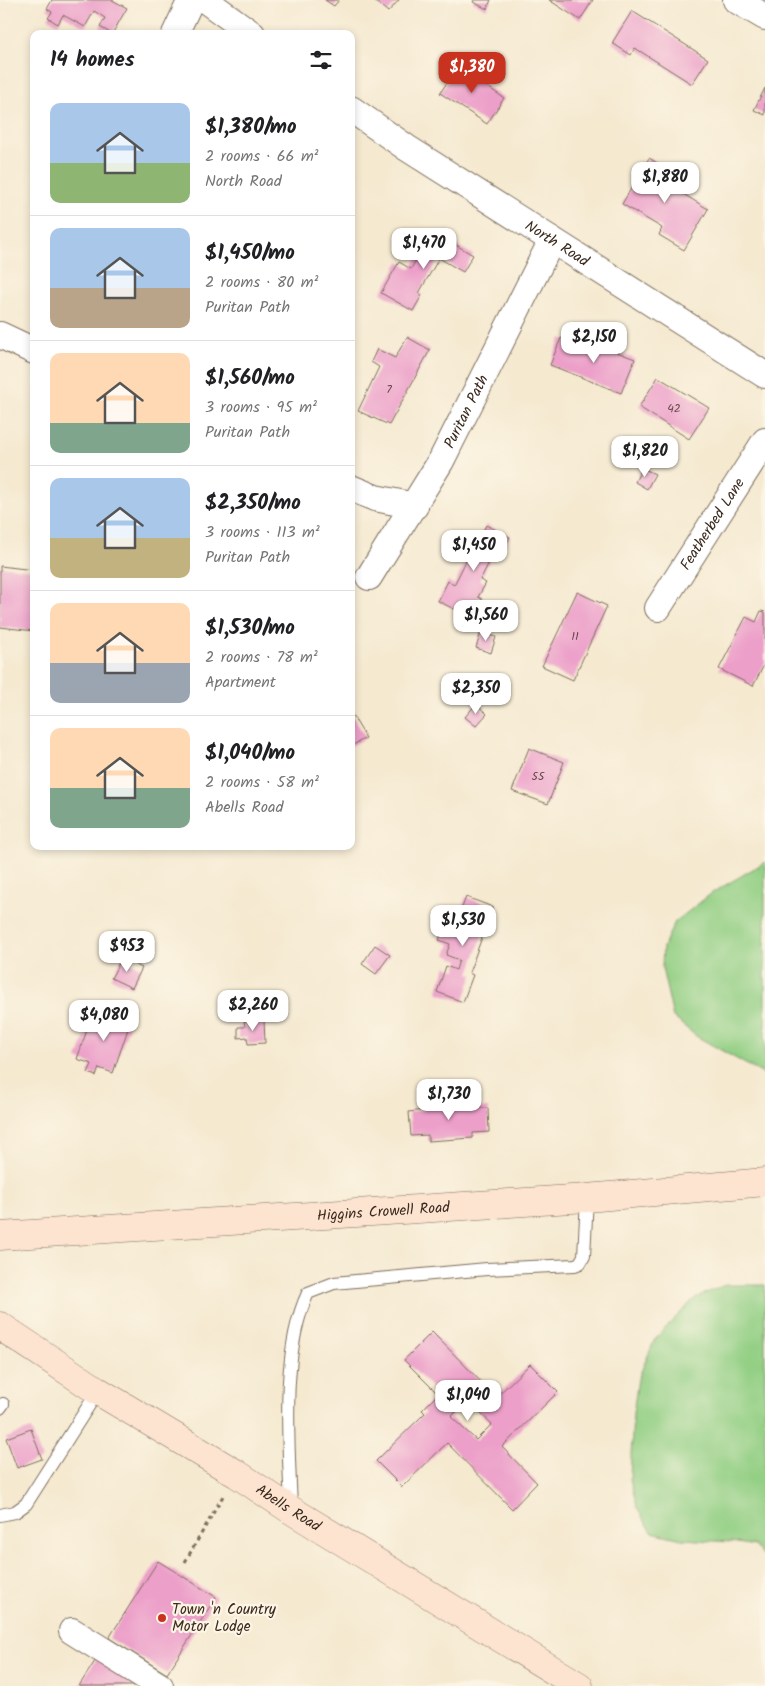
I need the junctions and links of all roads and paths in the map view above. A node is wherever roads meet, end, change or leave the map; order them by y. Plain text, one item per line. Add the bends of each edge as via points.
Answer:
1 (191, 0) edge
2 (205, 0) edge
3 (736, 0) edge
4 (765, 17) edge
5 (177, 30) edge
6 (246, 30) edge
7 (355, 112) edge
8 (552, 240) junction
9 (0, 335) edge
10 (30, 343) edge
11 (765, 375) edge
12 (765, 441) edge
13 (355, 490) edge
14 (414, 506) junction
15 (369, 577) dead end
16 (658, 608) dead end
17 (765, 1182) edge
18 (587, 1198) junction
19 (2, 1241) edge
20 (0, 1326) edge
21 (98, 1391) junction
22 (236, 1474) junction
23 (291, 1510) junction
24 (0, 1515) edge
25 (185, 1562) dead end
26 (72, 1631) dead end
27 (160, 1686) edge
28 (579, 1686) edge

1 - 5 street
2 - 6 street
3 - 4 street
7 - 8 street, North Road
8 - 11 street, North Road
8 - 14 street, Puritan Path via 441,462
9 - 10 street
12 - 16 street, Featherbed Lane
13 - 14 street via 374,498
14 - 15 street, Puritan Path
17 - 18 main road, Higgins Crowell Road
18 - 19 main road, Higgins Crowell Road
18 - 23 lane via 584,1256 575,1265 487,1269 334,1283 308,1293 293,1340 290,1367
20 - 21 main road, Abells Road
21 - 22 main road, Abells Road
21 - 24 lane via 26,1504 15,1512
22 - 23 main road, Abells Road
22 - 25 path
23 - 28 main road, Abells Road
26 - 27 street

